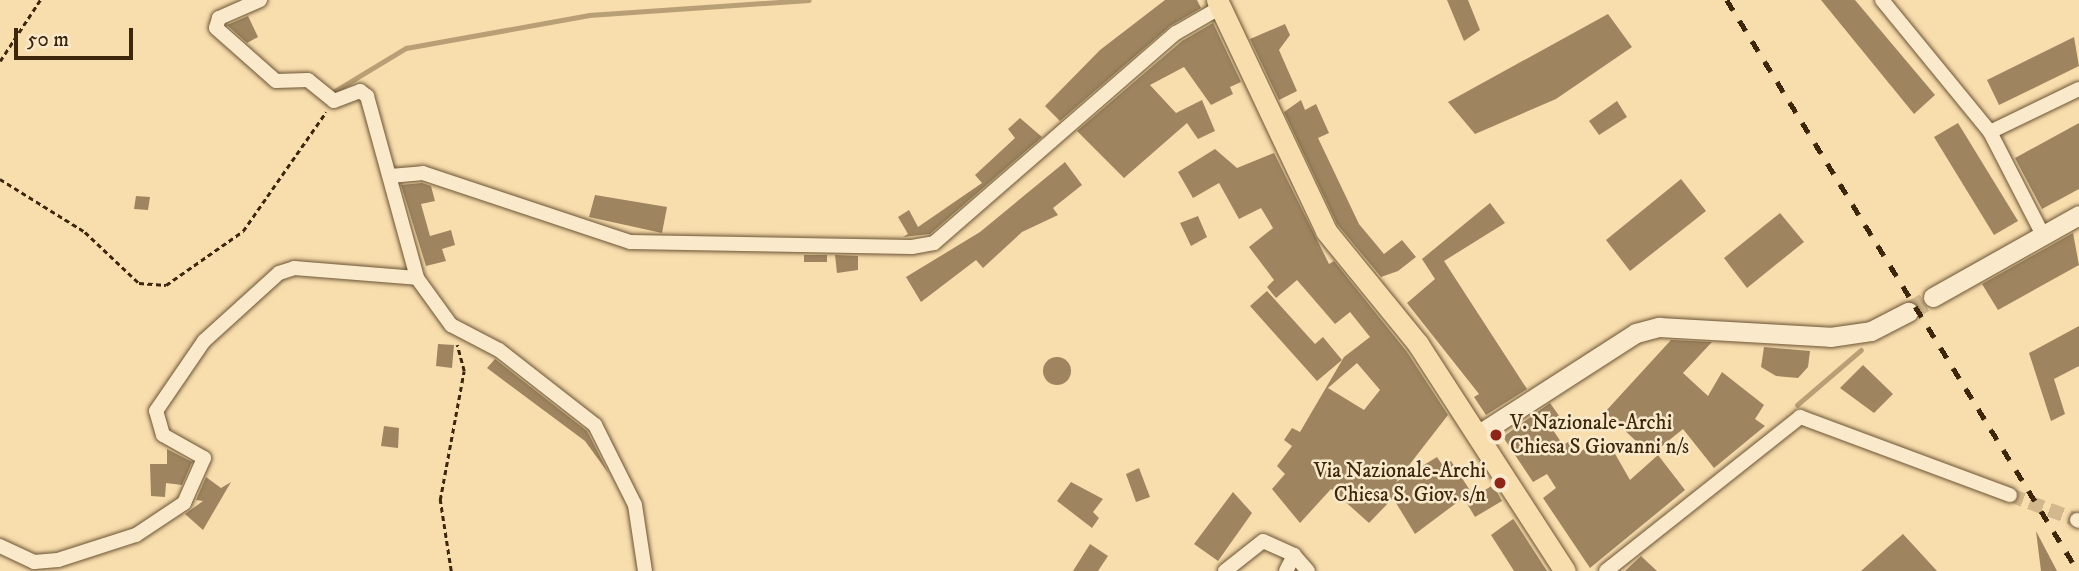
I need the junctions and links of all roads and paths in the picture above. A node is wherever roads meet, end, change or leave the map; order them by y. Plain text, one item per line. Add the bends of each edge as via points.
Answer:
1 (40, 0) edge
2 (260, 0) edge
3 (1882, 0) edge
4 (1219, 4) edge
5 (0, 61) edge
6 (2079, 89) edge
7 (334, 100) junction
8 (1990, 132) junction
9 (390, 176) junction
10 (0, 179) edge
11 (2079, 215) edge
12 (2043, 235) junction
13 (417, 278) junction
14 (1933, 297) tunnel mouth
15 (1908, 312) tunnel mouth
16 (451, 325) junction
17 (1479, 434) junction
18 (2010, 495) tunnel mouth
19 (0, 546) edge
20 (1294, 555) junction
21 (451, 571) edge
22 (645, 571) edge
23 (1225, 571) edge
24 (1286, 571) edge
25 (1308, 571) edge
26 (1565, 571) edge
27 (1606, 571) edge

1 - 5 path
2 - 7 street via 219,18 220,32 276,81 308,80
3 - 8 street
4 - 9 street via 1176,33 934,243 912,247 631,242 423,173
4 - 17 main road via 1326,232 1418,344
6 - 8 street
7 - 9 street via 360,91 367,96
7 - 10 path via 243,231 166,285 139,283 85,232
8 - 12 street
9 - 13 street
11 - 12 street
12 - 14 street
13 - 16 street
13 - 19 street via 294,268 279,273 204,341 156,411 163,435 204,458 184,503 136,535 58,560 34,562
15 - 17 street via 1871,331 1830,337 1681,324 1648,330
16 - 21 path via 464,371 440,500
16 - 22 street via 499,350 595,425 635,505
17 - 26 main road
18 - 27 street via 1800,417
20 - 23 street via 1263,541
20 - 24 street
20 - 25 street

